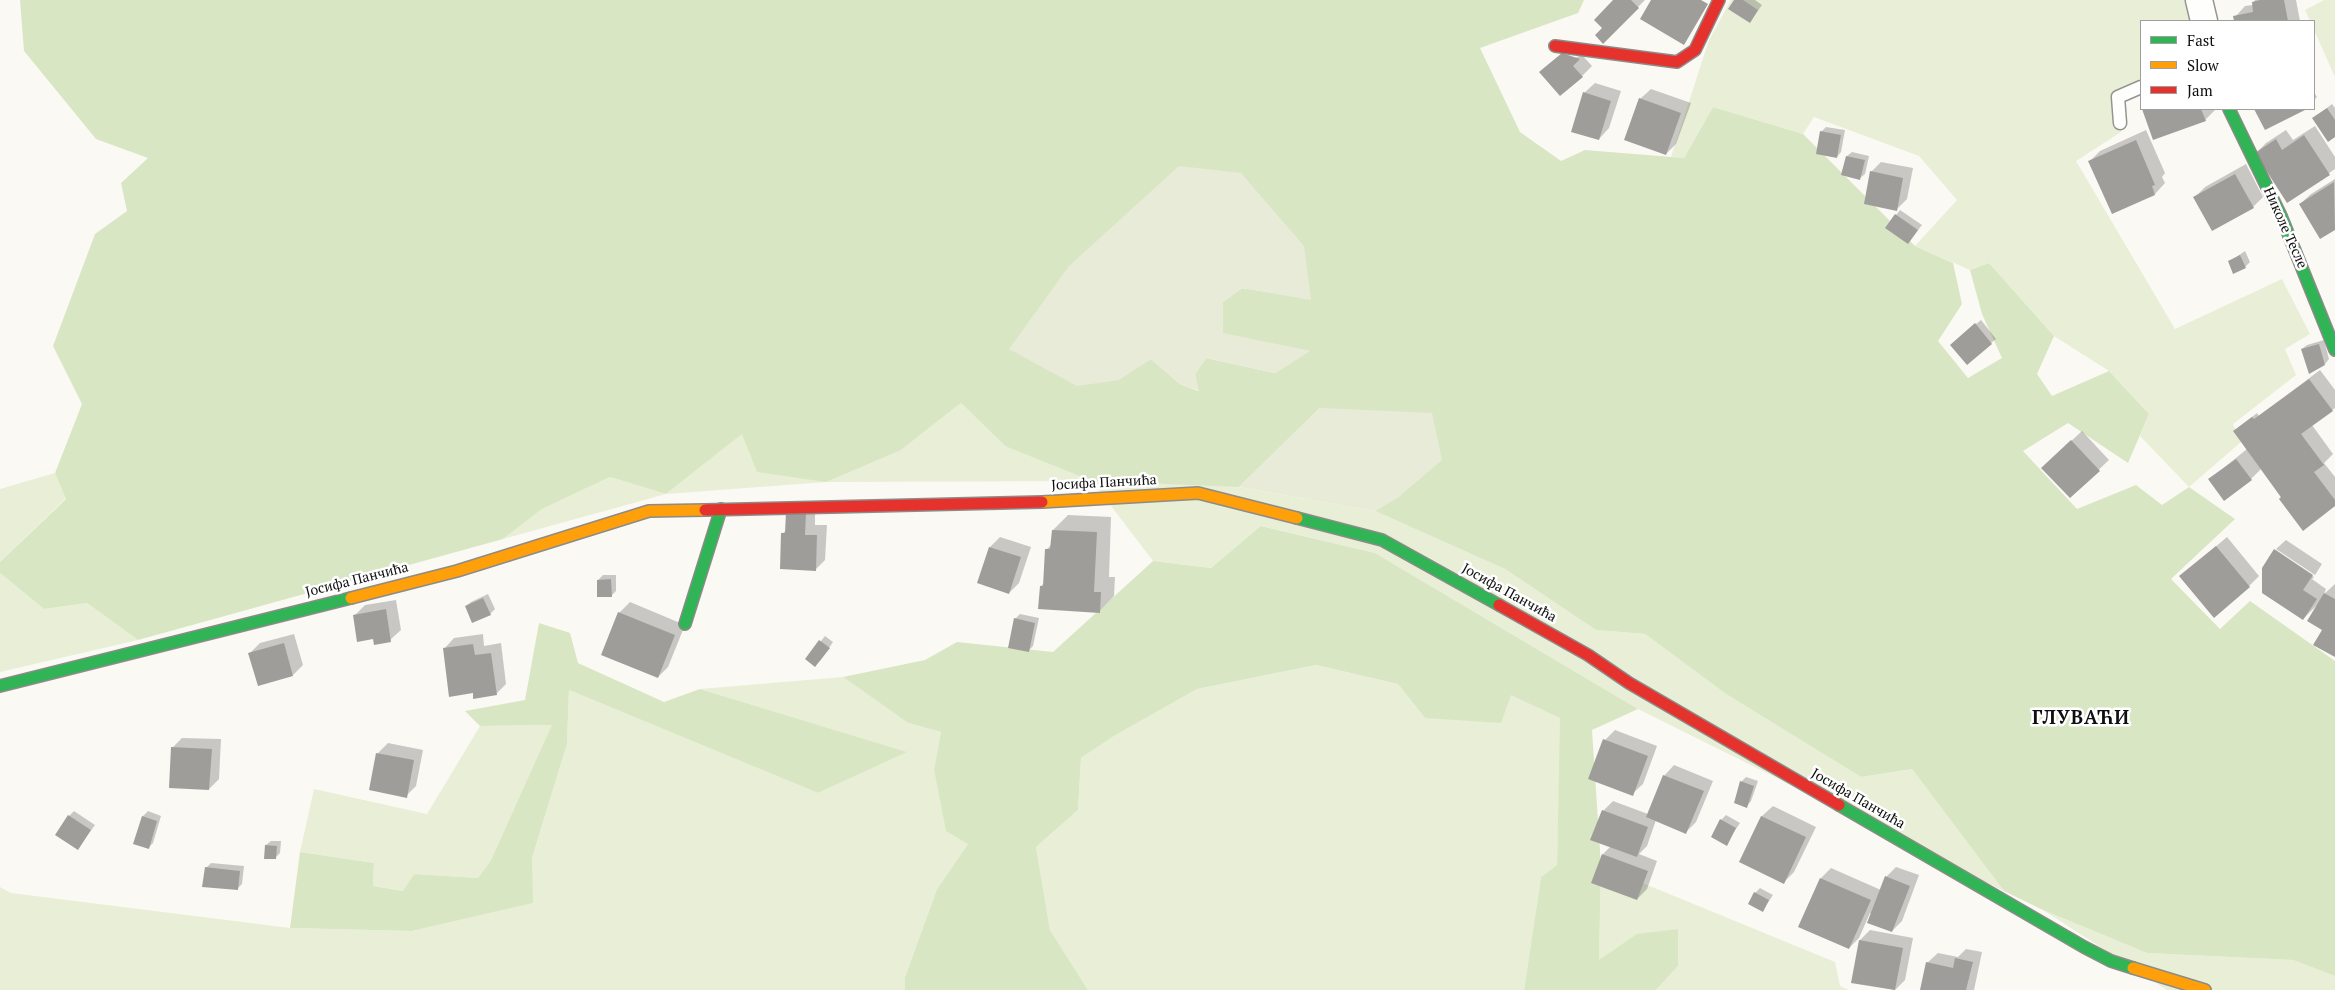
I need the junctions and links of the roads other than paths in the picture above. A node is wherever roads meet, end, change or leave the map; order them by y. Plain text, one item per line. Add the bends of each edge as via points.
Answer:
1 (1719, 0) edge
2 (2199, 0) edge
3 (2204, 20) edge
4 (1555, 46) dead end
5 (2140, 87) edge
6 (2229, 110) edge
7 (2120, 123) dead end
8 (2335, 350) edge
9 (721, 509) junction
10 (685, 624) dead end
11 (0, 686) edge
12 (2205, 990) edge

1 - 4 street via 1695,50 1677,62
2 - 3 street
5 - 7 lane via 2118,97
6 - 8 street, Николе Тесле via 2281,216
9 - 10 street
9 - 11 street, Јосифа Панчића via 649,511 457,571
9 - 12 street, Јосифа Панчића via 1067,501 1198,493 1382,540 1588,655 1629,683 2084,947 2111,961

